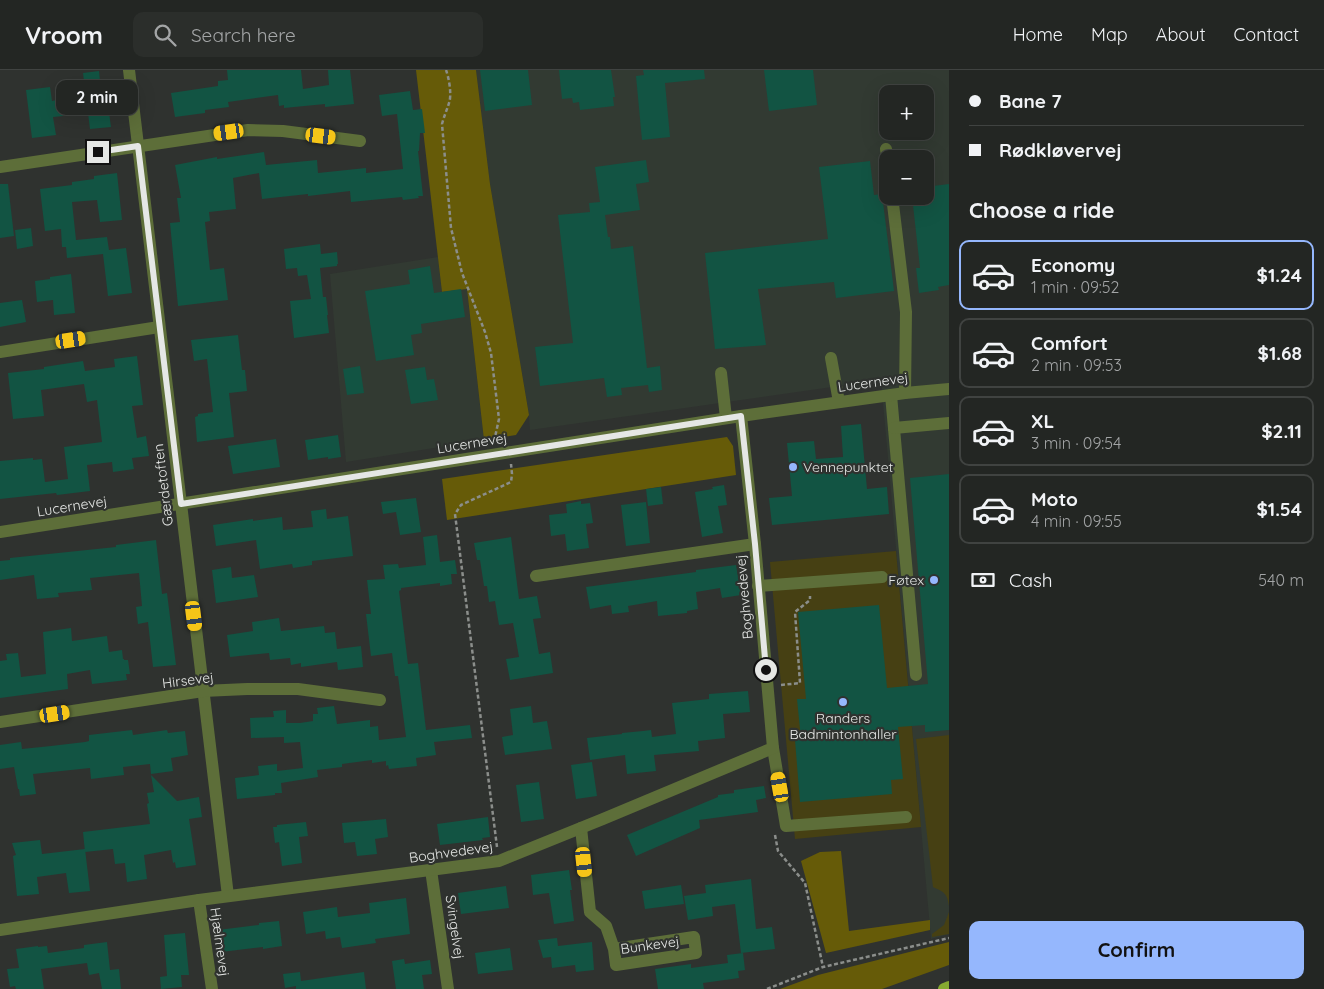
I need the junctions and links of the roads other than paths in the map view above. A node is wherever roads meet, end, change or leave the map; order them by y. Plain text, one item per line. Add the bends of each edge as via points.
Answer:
1 (129, 70) edge
2 (360, 141) dead end
3 (138, 146) junction
4 (0, 167) edge
5 (893, 205) edge
6 (159, 326) junction
7 (0, 352) edge
8 (831, 358) dead end
9 (721, 373) dead end
10 (949, 389) edge
11 (905, 393) junction
12 (891, 395) junction
13 (840, 402) junction
14 (741, 416) junction
15 (726, 418) junction
16 (949, 423) edge
17 (894, 428) junction
18 (181, 504) junction
19 (0, 532) edge
20 (755, 544) junction
21 (536, 576) dead end
22 (882, 577) dead end
23 (758, 586) junction
24 (916, 675) dead end
25 (203, 691) junction
26 (380, 700) dead end
27 (0, 722) edge
28 (773, 748) junction
29 (906, 817) dead end
30 (581, 828) junction
31 (431, 870) junction
32 (228, 896) junction
33 (199, 900) junction
34 (0, 930) edge
35 (614, 949) junction
36 (949, 988) edge
37 (212, 989) edge
38 (448, 989) edge
39 (944, 989) edge

1 - 3 street, Gærdetoften
2 - 3 street via 248,130
3 - 4 street
3 - 6 street, Gærdetoften
5 - 11 street via 906,312
6 - 7 street
6 - 18 street, Gærdetoften
8 - 13 street
9 - 15 street
10 - 11 street, Lucernevej
11 - 12 street, Lucernevej
12 - 13 street, Lucernevej
12 - 17 street
13 - 14 street, Lucernevej
14 - 15 street, Lucernevej
14 - 20 street, Boghvedevej
15 - 18 street, Lucernevej
16 - 17 street
17 - 24 street
18 - 19 street, Lucernevej
18 - 25 street, Gærdetoften
20 - 21 street, Boghvedevej
20 - 23 street, Boghvedevej
22 - 23 street
23 - 28 street, Boghvedevej
25 - 26 street, Hirsevej via 298,689
25 - 27 street, Hirsevej
25 - 32 street, Gærdetoften
28 - 29 street via 786,826
28 - 30 street, Boghvedevej
30 - 31 street, Boghvedevej via 499,861
30 - 35 street, Bunkevej via 590,912 606,926
31 - 32 street, Boghvedevej
31 - 38 street, Svingelvej
32 - 33 street, Boghvedevej
33 - 34 street, Boghvedevej
33 - 37 street, Hjælmevej
35 - 35 street, Bunkevej via 694,937 696,954 616,965
36 - 39 main road

